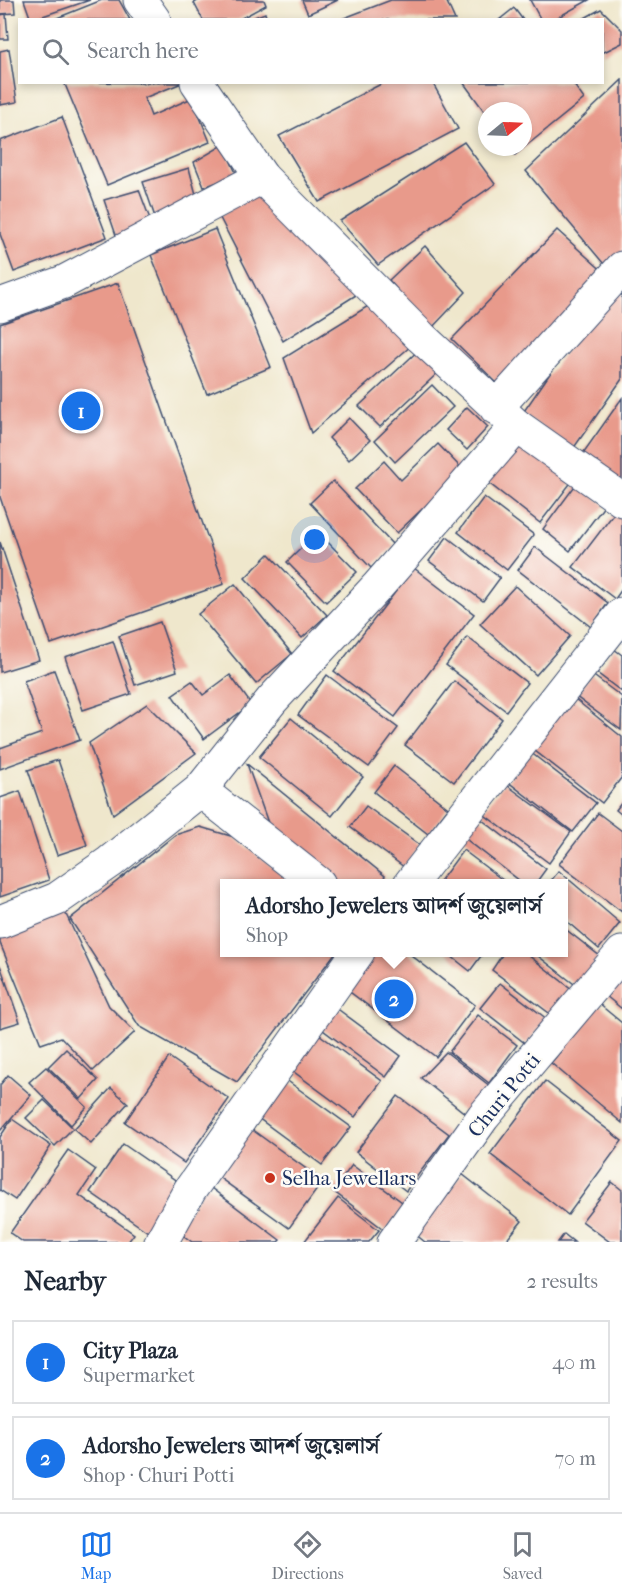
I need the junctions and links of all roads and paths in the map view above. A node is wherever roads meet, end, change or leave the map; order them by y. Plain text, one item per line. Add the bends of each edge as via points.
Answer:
1 (140, 0) edge
2 (153, 18) edge
3 (198, 84) edge
4 (262, 177) junction
5 (622, 268) edge
6 (0, 304) edge
7 (506, 417) junction
8 (622, 500) edge
9 (622, 614) edge
10 (200, 790) junction
11 (313, 879) edge
12 (414, 879) edge
13 (0, 922) edge
14 (622, 953) edge
15 (354, 957) edge
16 (397, 1241) edge
17 (161, 1242) edge

1 - 2 street
3 - 4 street
4 - 6 street via 64,282
4 - 7 street
5 - 7 street
7 - 8 street
7 - 10 street via 377,587 272,700
9 - 12 street
10 - 11 street
10 - 13 street via 57,899
14 - 16 street, Churi Potti via 483,1117
15 - 17 street via 190,1190

